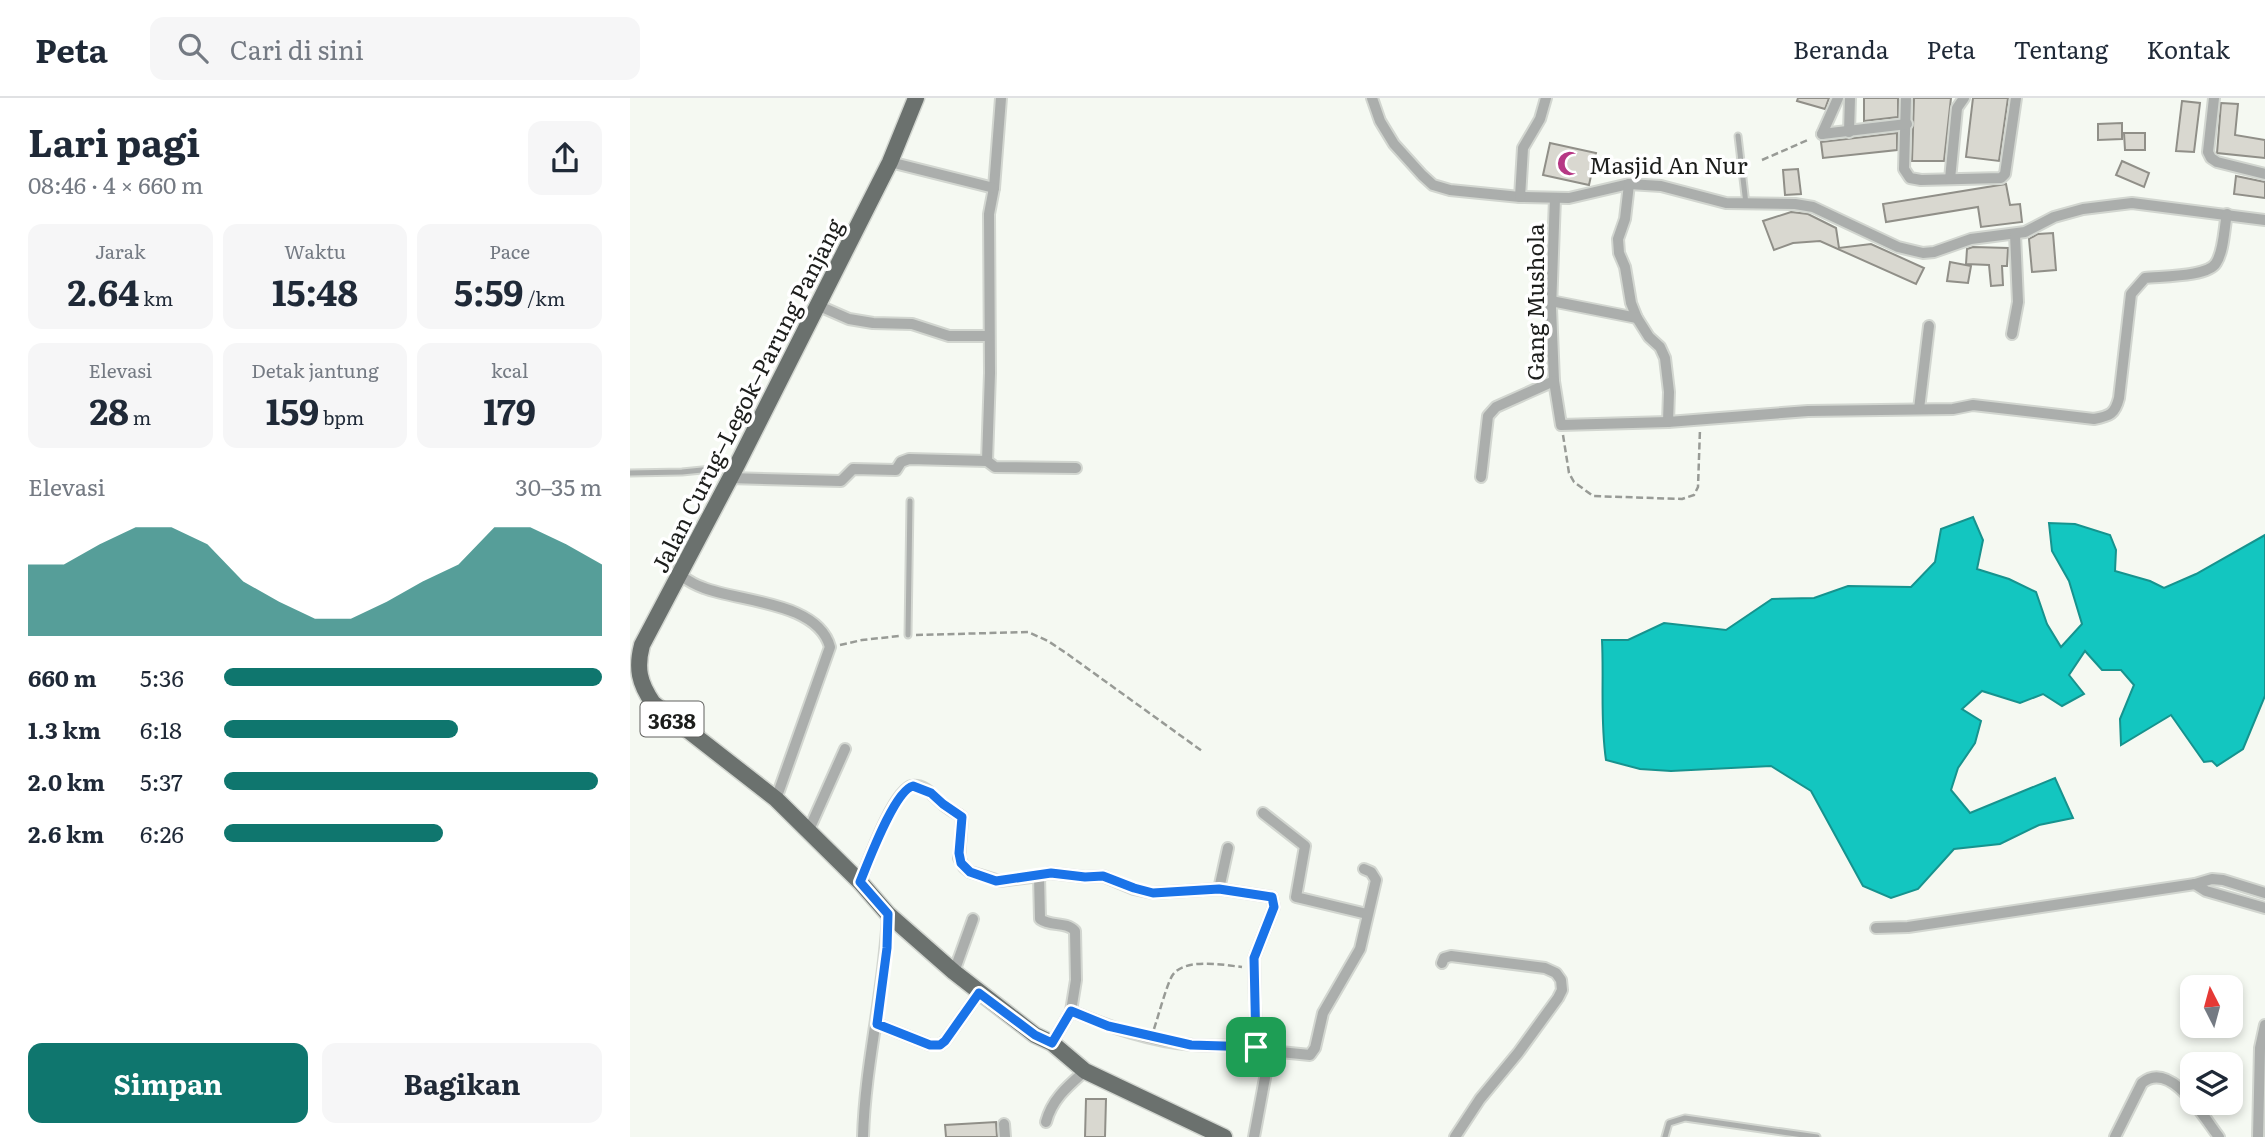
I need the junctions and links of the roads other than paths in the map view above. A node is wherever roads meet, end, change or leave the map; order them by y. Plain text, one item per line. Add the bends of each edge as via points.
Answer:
1 (916, 98) edge
2 (1001, 98) edge
3 (1372, 98) edge
4 (1546, 98) edge
5 (1838, 98) edge
6 (1850, 98) edge
7 (1906, 98) edge
8 (1964, 98) edge
9 (2016, 98) edge
10 (2214, 98) edge
11 (1907, 124) junction
12 (1849, 132) junction
13 (1738, 136) dead end
14 (890, 162) junction
15 (2265, 174) edge
16 (1950, 179) junction
17 (1629, 184) junction
18 (994, 188) junction
19 (1520, 197) junction
20 (1555, 198) junction
21 (1746, 204) junction
22 (2227, 214) junction
23 (2265, 220) edge
24 (2015, 234) junction
25 (1551, 301) junction
26 (817, 305) junction
27 (1637, 318) junction
28 (1929, 326) dead end
29 (2012, 334) dead end
30 (989, 336) junction
31 (1554, 381) junction
32 (1919, 409) junction
33 (1668, 422) junction
34 (987, 461) junction
35 (1076, 468) dead end
36 (733, 472) junction
37 (630, 473) edge
38 (1480, 477) dead end
39 (910, 501) dead end
40 (680, 575) junction
41 (908, 635) road end
42 (634, 672) edge
43 (845, 749) dead end
44 (776, 799) junction
45 (1263, 813) dead end
46 (807, 832) junction
47 (1228, 848) dead end
48 (1364, 869) dead end
49 (1039, 876) junction
50 (860, 882) junction
51 (2195, 884) junction
52 (1219, 889) junction
53 (2265, 893) edge
54 (2265, 908) edge
55 (888, 914) junction
56 (1367, 914) junction
57 (974, 919) dead end
58 (1876, 928) dead end
59 (1442, 963) dead end
60 (954, 972) junction
61 (979, 993) junction
62 (1071, 1011) junction
63 (877, 1024) junction
64 (2265, 1025) edge
65 (1052, 1043) junction
66 (1256, 1047) junction
67 (2263, 1048) edge
68 (1270, 1051) junction
69 (1085, 1071) junction
70 (1046, 1122) dead end
71 (1004, 1124) dead end
72 (863, 1137) edge
73 (1005, 1137) edge
74 (1224, 1137) edge
75 (1254, 1137) edge
76 (1455, 1137) edge
77 (1665, 1137) edge
78 (1817, 1137) edge
79 (2115, 1137) edge
80 (2219, 1137) edge
81 (2259, 1137) edge

1 - 14 main road, Jalan Curug–Legok–Parung Panjang / 3638
2 - 18 street
3 - 19 street via 1394,144 1433,185
4 - 19 street via 1523,148
5 - 12 street via 1822,134
6 - 12 street
7 - 11 street
8 - 16 street via 1957,108
9 - 16 street via 2005,174 2001,178
10 - 15 street via 2211,158
11 - 12 street
11 - 16 street via 1906,174 1915,179
13 - 21 lane
14 - 18 street
14 - 26 main road, Jalan Curug–Legok–Parung Panjang / 3638
17 - 20 street
17 - 21 street
17 - 27 street via 1618,244
18 - 30 street via 988,228
19 - 20 street
20 - 25 street, Gang Mushola
21 - 24 street via 1813,207 1898,247 1923,253 1971,239
22 - 23 street
22 - 24 street via 2132,203 2083,209
22 - 32 street via 2213,268 2145,278 2131,294 2119,398 2110,416 2094,419 1973,405
24 - 29 street via 2018,302
25 - 27 street
25 - 31 street, Gang Mushola
26 - 30 street via 849,319 912,324 949,336
26 - 36 main road, Jalan Curug–Legok–Parung Panjang / 3638
27 - 33 street via 1665,358
28 - 32 street
30 - 34 street
31 - 33 street, Gang Mushola via 1561,425
31 - 38 street via 1496,407 1488,416
32 - 33 street via 1808,411
34 - 35 street via 995,467
34 - 36 street via 909,459 896,470 853,469 841,481
36 - 37 lane
36 - 40 main road, Jalan Curug–Legok–Parung Panjang / 3638
39 - 41 lane
40 - 42 main road, Jalan Curug–Legok–Parung Panjang / 3638 via 642,645
40 - 44 street via 702,588 798,613 822,630 830,647
42 - 44 main road, Jalan Curug–Legok–Parung Panjang / 3638 via 653,703
43 - 46 street
44 - 46 main road, Jalan Curug–Legok–Parung Panjang / 3638
45 - 56 street via 1305,846 1296,897
46 - 50 main road, Jalan Curug–Legok–Parung Panjang / 3638
47 - 52 street
48 - 56 street via 1376,880
49 - 50 street via 999,881 970,872 959,858 962,817 931,793 913,786 900,796
49 - 52 street via 1103,876 1153,893
49 - 62 street via 1040,919 1075,931
50 - 55 main road, Jalan Curug–Legok–Parung Panjang / 3638
51 - 53 street via 2223,880
51 - 54 street
51 - 58 street
52 - 66 street via 1264,894 1274,900 1256,949
55 - 60 main road, Jalan Curug–Legok–Parung Panjang / 3638
55 - 63 street
56 - 68 street via 1360,949 1323,1013 1315,1048 1310,1055
57 - 60 street
59 - 76 street via 1451,956 1545,968 1559,976 1562,984 1558,999
60 - 61 main road, Jalan Curug–Legok–Parung Panjang / 3638
61 - 63 street via 940,1045
61 - 65 main road, Jalan Curug–Legok–Parung Panjang / 3638
62 - 65 street
62 - 66 street via 1108,1026 1191,1045
63 - 72 street
64 - 67 street
65 - 69 main road, Jalan Curug–Legok–Parung Panjang / 3638
66 - 68 street
67 - 81 street
68 - 75 street
69 - 70 street via 1060,1093
69 - 74 main road, Jalan Curug–Legok–Parung Panjang / 3638
71 - 73 street
77 - 78 lane via 1669,1123 1685,1118
79 - 80 street via 2143,1083 2159,1076 2183,1090

